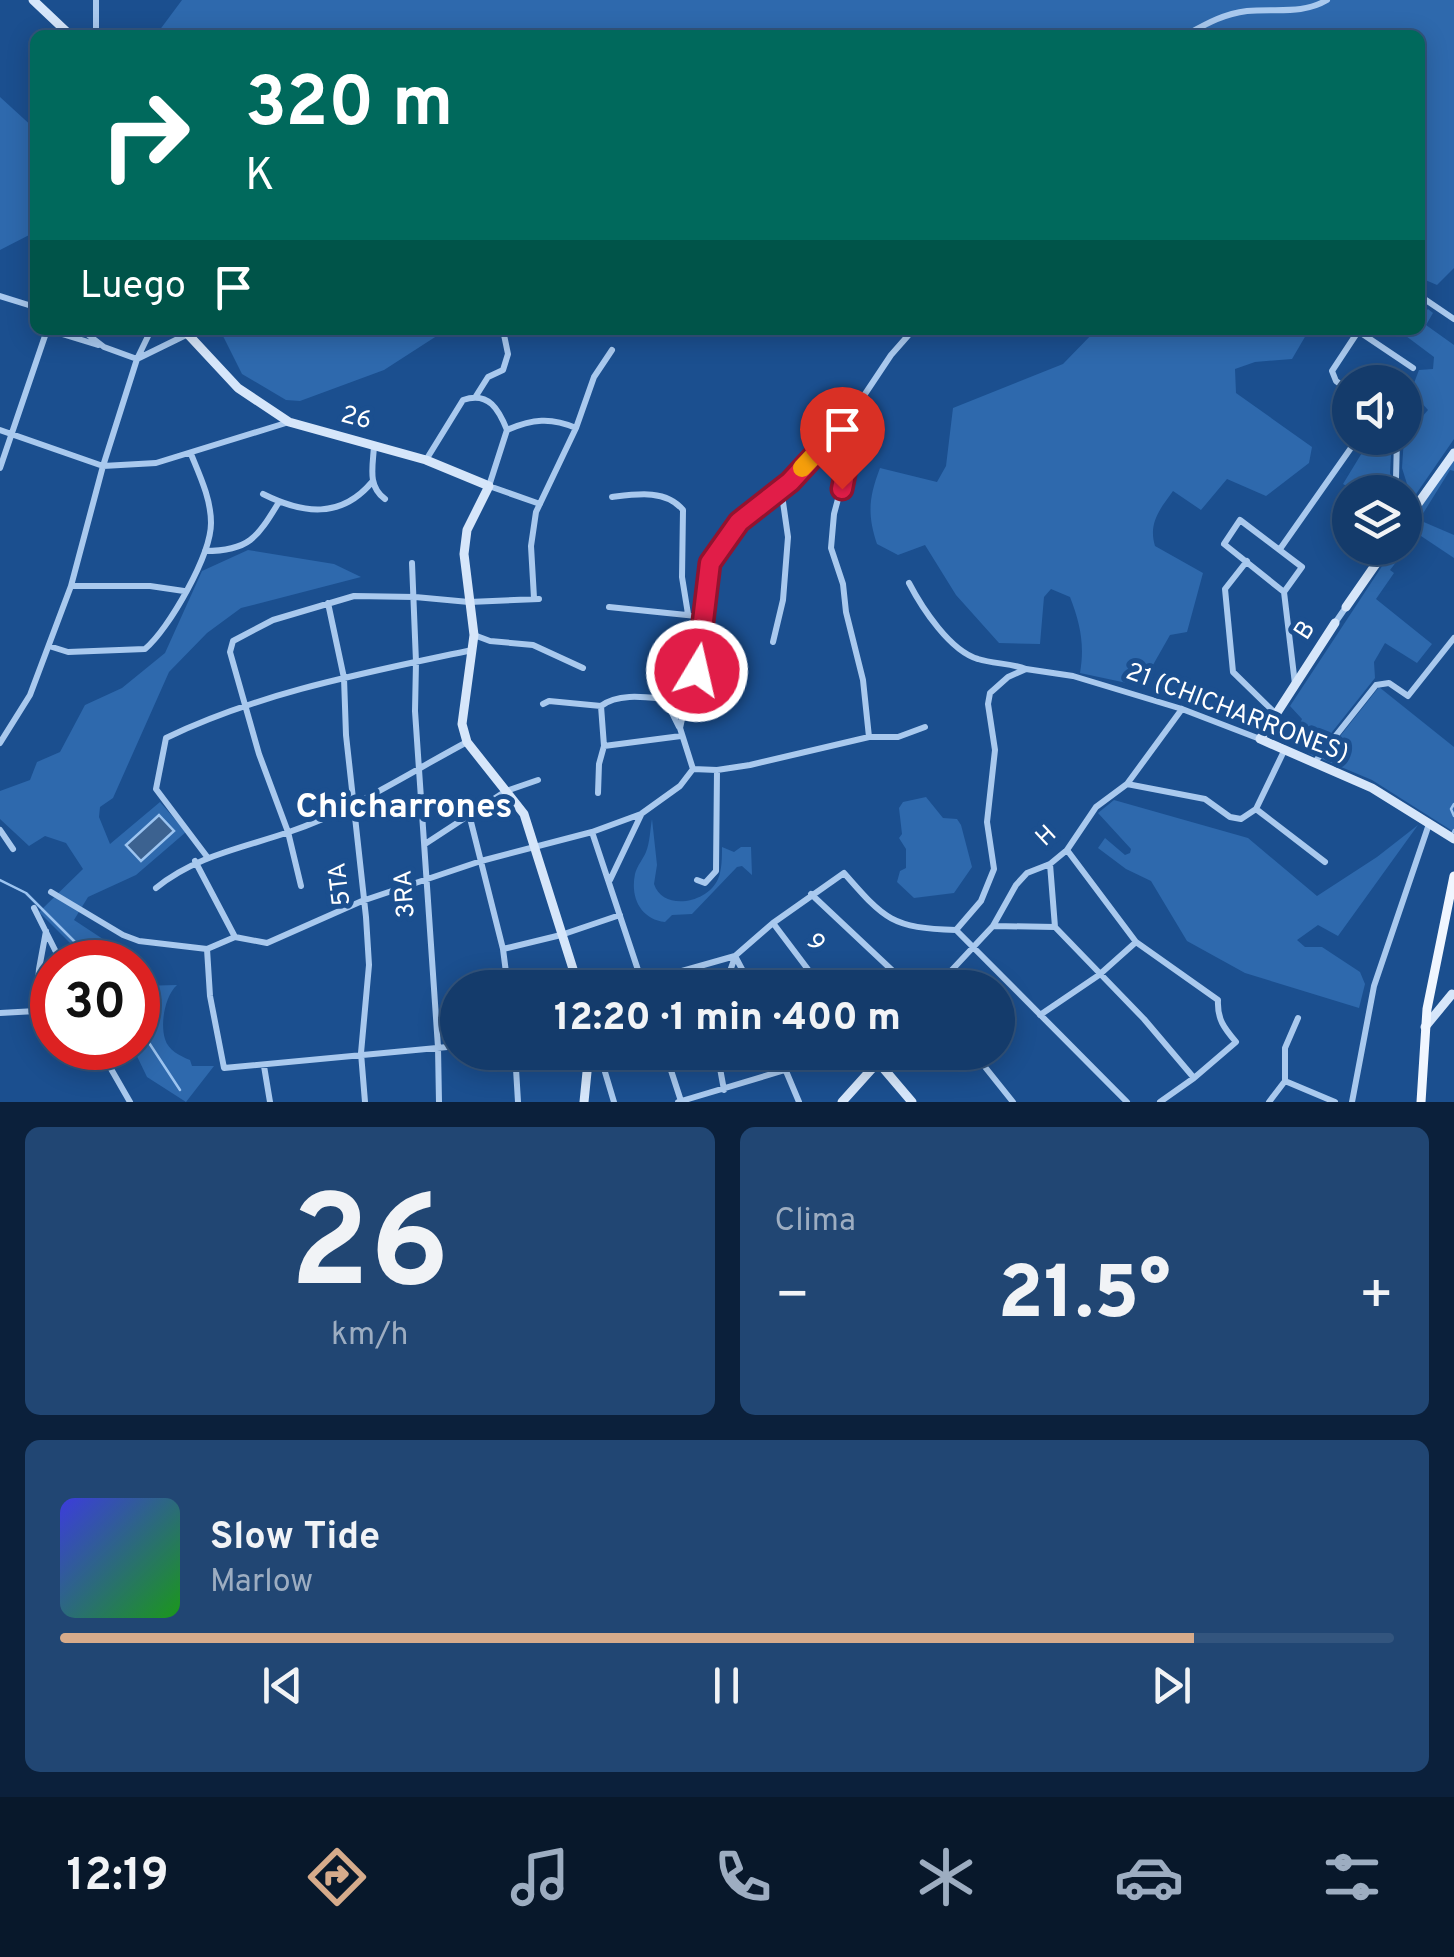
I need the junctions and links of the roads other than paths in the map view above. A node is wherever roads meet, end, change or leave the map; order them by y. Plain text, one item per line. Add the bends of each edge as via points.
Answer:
1 (33, 0) edge
2 (96, 0) edge
3 (1327, 0) edge
4 (65, 30) edge
5 (96, 30) edge
6 (1195, 30) edge
7 (0, 296) edge
8 (1425, 299) edge
9 (30, 305) edge
10 (1454, 319) edge
11 (46, 335) edge
12 (64, 335) edge
13 (88, 335) edge
14 (149, 335) edge
15 (180, 335) edge
16 (188, 335) edge
17 (504, 335) edge
18 (909, 335) edge
19 (1356, 335) edge
20 (1366, 335) edge
21 (104, 348) junction
22 (612, 350) dead end
23 (138, 360) junction
24 (1336, 365) edge
25 (1409, 365) edge
26 (476, 396) junction
27 (849, 418) junction
28 (289, 422) junction
29 (576, 428) junction
30 (0, 430) edge
31 (508, 430) junction
32 (12, 434) junction
33 (374, 444) junction
34 (1454, 453) edge
35 (191, 454) junction
36 (1346, 455) edge
37 (426, 460) junction
38 (103, 466) junction
39 (0, 468) edge
40 (372, 482) junction
41 (489, 486) junction
42 (781, 488) junction
43 (263, 494) dead end
44 (612, 497) dead end
45 (1422, 498) edge
46 (386, 499) dead end
47 (280, 502) junction
48 (540, 504) junction
49 (1280, 549) junction
50 (205, 551) junction
51 (412, 562) dead end
52 (1247, 562) junction
53 (1375, 565) edge
54 (909, 583) dead end
55 (72, 586) junction
56 (184, 591) junction
57 (1284, 592) junction
58 (414, 596) junction
59 (469, 602) junction
60 (328, 604) junction
61 (609, 607) dead end
62 (1346, 607) joint
63 (688, 614) junction
64 (706, 617) junction
65 (1335, 624) joint
66 (474, 635) junction
67 (1454, 638) edge
68 (773, 642) dead end
69 (48, 646) junction
70 (473, 649) junction
71 (416, 662) junction
72 (584, 668) dead end
73 (1026, 669) junction
74 (344, 678) junction
75 (1295, 685) junction
76 (543, 704) dead end
77 (247, 706) junction
78 (601, 706) junction
79 (1182, 709) junction
80 (1276, 714) junction
81 (926, 726) dead end
82 (681, 732) junction
83 (868, 737) junction
84 (1260, 739) junction
85 (467, 742) junction
86 (0, 744) edge
87 (604, 746) junction
88 (1284, 751) junction
89 (1314, 763) junction
90 (418, 768) junction
91 (694, 769) junction
92 (716, 770) junction
93 (538, 780) dead end
94 (1126, 784) junction
95 (506, 791) junction
96 (598, 793) dead end
97 (353, 804) junction
98 (1256, 809) junction
99 (469, 814) junction
100 (641, 814) junction
101 (1430, 824) junction
102 (0, 830) edge
103 (288, 832) junction
104 (592, 832) junction
105 (1454, 839) edge
106 (424, 844) junction
107 (536, 846) junction
108 (13, 849) dead end
109 (1067, 850) junction
110 (208, 858) junction
111 (481, 861) junction
112 (196, 862) junction
113 (1325, 862) dead end
114 (1050, 864) junction
115 (1454, 876) edge
116 (697, 880) dead end
117 (609, 881) junction
118 (424, 883) junction
119 (300, 886) dead end
120 (156, 888) dead end
121 (51, 892) dead end
122 (811, 894) junction
123 (362, 902) junction
124 (34, 908) dead end
125 (620, 915) junction
126 (773, 923) junction
127 (993, 926) junction
128 (1055, 927) junction
129 (956, 930) junction
130 (46, 931) junction
131 (561, 935) junction
132 (236, 937) junction
133 (44, 940) edge
134 (50, 940) edge
135 (1136, 942) junction
136 (971, 948) junction
137 (206, 949) junction
138 (502, 949) junction
139 (735, 956) junction
140 (505, 970) edge
141 (573, 970) edge
142 (638, 970) edge
143 (691, 970) edge
144 (730, 970) edge
145 (742, 970) edge
146 (808, 970) edge
147 (893, 970) edge
148 (951, 970) edge
149 (1099, 975) junction
150 (1431, 987) junction
151 (1453, 994) edge
152 (30, 1012) edge
153 (0, 1014) edge
154 (1040, 1015) junction
155 (1298, 1018) dead end
156 (1425, 1027) junction
157 (438, 1047) junction
158 (362, 1053) junction
159 (264, 1066) junction
160 (112, 1070) edge
161 (516, 1070) edge
162 (587, 1070) edge
163 (604, 1070) edge
164 (670, 1070) edge
165 (720, 1070) edge
166 (785, 1070) joint
167 (865, 1070) edge
168 (886, 1070) edge
169 (987, 1070) edge
170 (1194, 1078) junction
171 (1285, 1081) junction
172 (724, 1090) junction
173 (130, 1102) edge
174 (270, 1102) edge
175 (365, 1102) edge
176 (439, 1102) edge
177 (518, 1102) edge
178 (584, 1102) edge
179 (614, 1102) edge
180 (680, 1102) edge
181 (799, 1102) edge
182 (842, 1102) edge
183 (912, 1102) edge
184 (1013, 1102) edge
185 (1127, 1102) edge
186 (1160, 1102) edge
187 (1270, 1102) edge
188 (1336, 1102) edge
189 (1352, 1102) edge
190 (1421, 1102) edge

1 - 4 street
2 - 5 street
3 - 6 street via 1297,11 1233,13
7 - 9 street
8 - 10 street
11 - 32 street
12 - 21 street
13 - 21 street
14 - 23 street
15 - 23 street
16 - 28 street, 26 via 238,388
17 - 26 street via 503,370 488,376
18 - 27 street
19 - 24 street
20 - 25 street
21 - 23 street
22 - 29 street via 594,377
23 - 38 street
26 - 31 street via 498,407
26 - 37 street via 459,404
27 - 42 street
27 - 83 street via 831,548 863,680
28 - 33 street, 26
28 - 35 street
29 - 31 street via 542,420
29 - 48 street
30 - 32 street
31 - 41 street
32 - 38 street
32 - 39 street
33 - 37 street, 26
33 - 40 street
34 - 45 street
35 - 38 street
35 - 50 street via 210,513
36 - 49 street
37 - 41 street, 26
38 - 55 street
40 - 46 street
40 - 47 street via 340,506 297,509
41 - 48 street, 26
41 - 59 street via 467,530
42 - 64 street via 739,522 710,563
42 - 68 street via 788,537
43 - 47 street
44 - 63 street via 662,496 680,506
47 - 50 street via 248,544
48 - 59 street via 531,546 537,599
49 - 52 street via 1240,520 1224,544
49 - 57 street via 1302,567
50 - 56 street
51 - 58 street, 3RA
52 - 57 street
52 - 80 street via 1225,589 1233,672
53 - 62 street, B
54 - 73 street, 21 (CHICHARRONES) via 927,617 966,654
55 - 56 street
55 - 69 street
56 - 69 street via 145,650 68,652
57 - 75 street
58 - 59 street
58 - 60 street via 354,596
58 - 71 street, 3RA
59 - 66 street
60 - 74 street, 5TA
60 - 77 street via 273,620 231,644
61 - 63 street
62 - 65 street, B
63 - 64 street
64 - 82 street
65 - 75 street, B
66 - 70 street
66 - 72 street via 533,644
67 - 89 street via 1408,696 1389,683 1376,685
69 - 86 street
70 - 71 street
70 - 85 street via 462,724
71 - 74 street
71 - 90 street, 3RA
73 - 79 street, 21 (CHICHARRONES)
73 - 129 street via 996,686 988,704 995,750 987,822 994,869 980,901
74 - 77 street
74 - 97 street, 5TA
75 - 80 street, B
76 - 78 street
77 - 103 street
77 - 110 street via 166,738 156,789
78 - 82 street via 628,698 666,700
78 - 87 street
79 - 84 street, 21 (CHICHARRONES)
79 - 94 street, H
80 - 84 street, B
81 - 83 street via 898,738
82 - 87 street
82 - 91 street
83 - 92 street
84 - 88 street, 21 (CHICHARRONES)
85 - 90 street
85 - 95 street
87 - 96 street
88 - 89 street, 21 (CHICHARRONES)
88 - 98 street
89 - 101 street, 21 (CHICHARRONES)
90 - 97 street
90 - 106 street, 3RA
91 - 92 street
91 - 100 street
92 - 116 street via 718,862 713,877
93 - 95 street
94 - 98 street via 1205,799 1236,819
94 - 109 street, H via 1096,806
95 - 99 street
95 - 107 street
97 - 103 street
97 - 123 street, 5TA
98 - 113 street
99 - 106 street
99 - 111 street
100 - 104 street
100 - 117 street
101 - 105 street, 21 (CHICHARRONES)
101 - 189 street via 1374,986
102 - 108 street
103 - 110 street
103 - 119 street
104 - 107 street
104 - 117 street
106 - 118 street, 3RA
107 - 111 street
107 - 131 street
109 - 114 street, H
109 - 135 street
110 - 112 street
111 - 118 street
111 - 138 street
112 - 120 street
112 - 132 street
114 - 127 street, H via 1026,873
114 - 128 street
115 - 150 main road
117 - 125 street
118 - 123 street
118 - 157 street, 3RA
121 - 137 street via 139,941
122 - 126 street
122 - 129 street via 844,873 892,922
122 - 147 street
123 - 132 street via 266,943
123 - 158 street, 5TA via 369,964
124 - 130 street
125 - 131 street
125 - 142 street
126 - 139 street
126 - 146 street, 9
127 - 128 street
127 - 136 street, H
128 - 149 street
129 - 136 street
130 - 133 street
130 - 134 street
131 - 138 street
131 - 141 street
132 - 137 street
135 - 149 street
135 - 170 street via 1218,1000 1222,1026 1236,1042
136 - 148 street, H
136 - 154 street
137 - 159 street via 224,1068
138 - 140 street
139 - 143 street
139 - 144 street
139 - 145 street
149 - 154 street
149 - 170 street
150 - 151 street
150 - 156 main road
151 - 156 street
152 - 153 street
154 - 185 street
155 - 171 street via 1285,1048
156 - 190 main road
157 - 158 street
157 - 176 street, 3RA
158 - 159 street
158 - 175 street, 5TA
159 - 174 street
160 - 173 street
161 - 177 street
162 - 178 street
163 - 179 street
164 - 180 street
165 - 172 street
166 - 172 street
166 - 181 street
167 - 182 street
168 - 183 street
169 - 184 street
170 - 186 street
171 - 187 street
171 - 188 street
172 - 180 street

